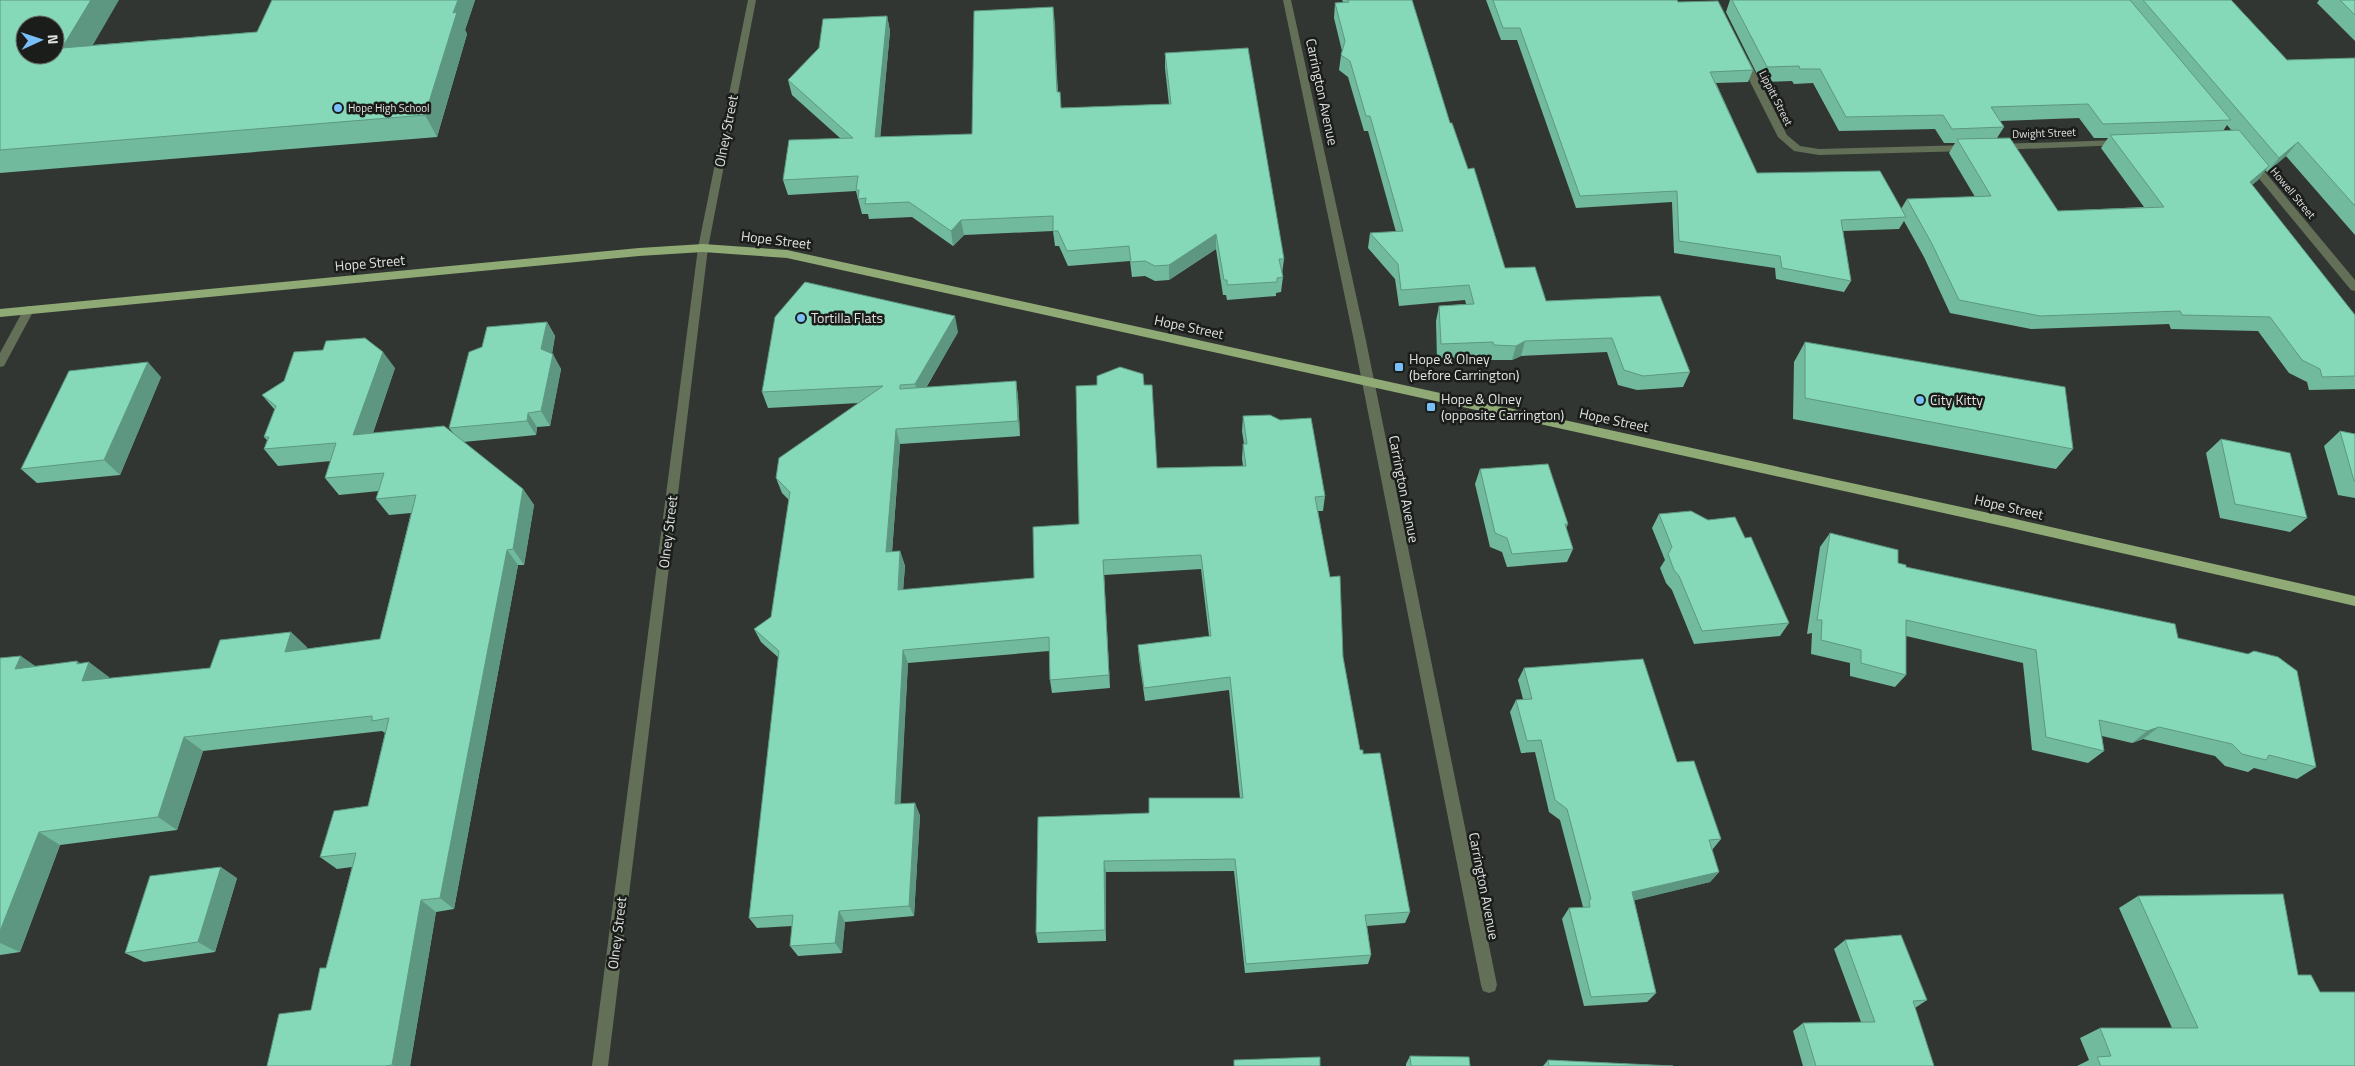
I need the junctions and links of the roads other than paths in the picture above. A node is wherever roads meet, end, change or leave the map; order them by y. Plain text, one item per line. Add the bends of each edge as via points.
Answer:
1 (752, 0) edge
2 (1287, 0) edge
3 (1740, 51) edge
4 (2133, 142) edge
5 (1797, 149) joint
6 (2244, 154) edge
7 (703, 248) junction
8 (2355, 287) edge
9 (29, 310) junction
10 (0, 313) edge
11 (0, 363) edge
12 (1368, 382) junction
13 (2355, 601) edge
14 (1489, 985) dead end
15 (600, 1066) edge

1 - 7 street, Olney Street
2 - 12 street, Carrington Avenue
3 - 5 street, Lippitt Street via 1783,137
4 - 5 street, Dwight Street via 1819,152
6 - 8 street, Howell Street
7 - 9 main road, Hope Street
7 - 12 main road, Hope Street via 787,254
7 - 15 street, Olney Street
9 - 10 main road, Hope Street
9 - 11 street
12 - 13 main road, Hope Street
12 - 14 street, Carrington Avenue

